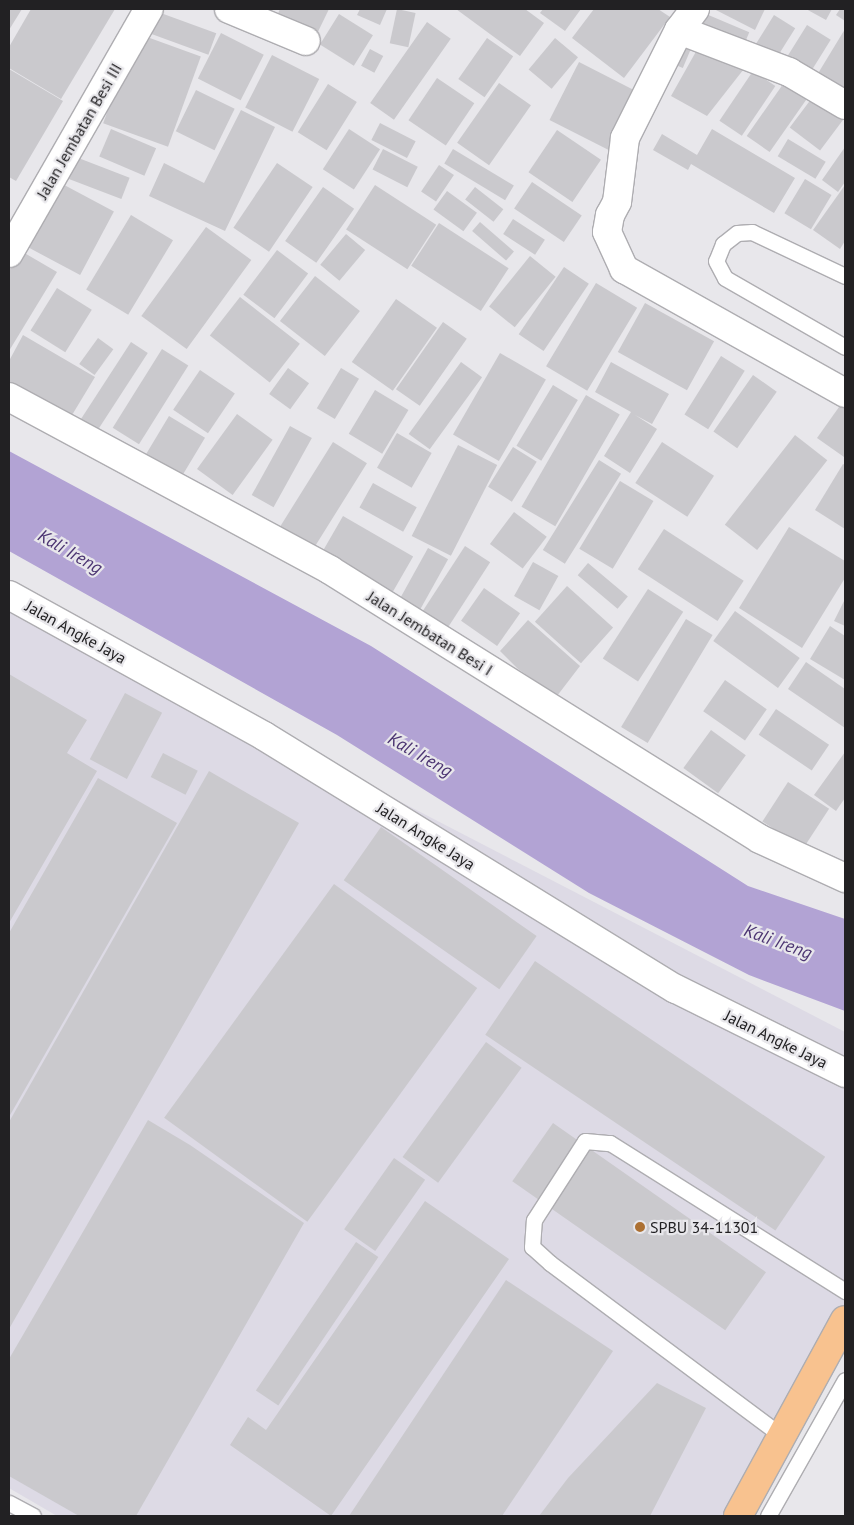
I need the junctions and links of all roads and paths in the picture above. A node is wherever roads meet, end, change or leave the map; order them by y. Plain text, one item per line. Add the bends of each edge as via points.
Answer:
1 (149, 9) edge
2 (229, 9) edge
3 (695, 9) edge
4 (679, 30) junction
5 (306, 41) dead end
6 (845, 105) edge
7 (9, 253) edge
8 (845, 276) edge
9 (845, 347) edge
10 (845, 393) edge
11 (9, 397) edge
12 (9, 595) edge
13 (845, 878) edge
14 (845, 1073) edge
15 (845, 1292) edge
16 (845, 1320) edge
17 (845, 1380) edge
18 (782, 1436) junction
19 (9, 1503) edge
20 (33, 1516) edge
21 (738, 1516) edge
22 (768, 1516) edge

1 - 7 street, Jalan Jembatan Besi III
2 - 5 street
3 - 4 street
4 - 6 street via 789,72
4 - 10 street via 625,138 617,202 607,232 610,240 624,269
8 - 9 lane via 752,232 737,233 723,244 716,261 725,278
11 - 13 street, Jalan Jembatan Besi I via 330,570 760,839
12 - 14 street, Jalan Angke Jaya via 264,736 676,989
15 - 18 lane via 610,1143 585,1141 534,1220 532,1247 550,1264
16 - 18 highway
17 - 22 lane
18 - 21 highway
19 - 20 lane

